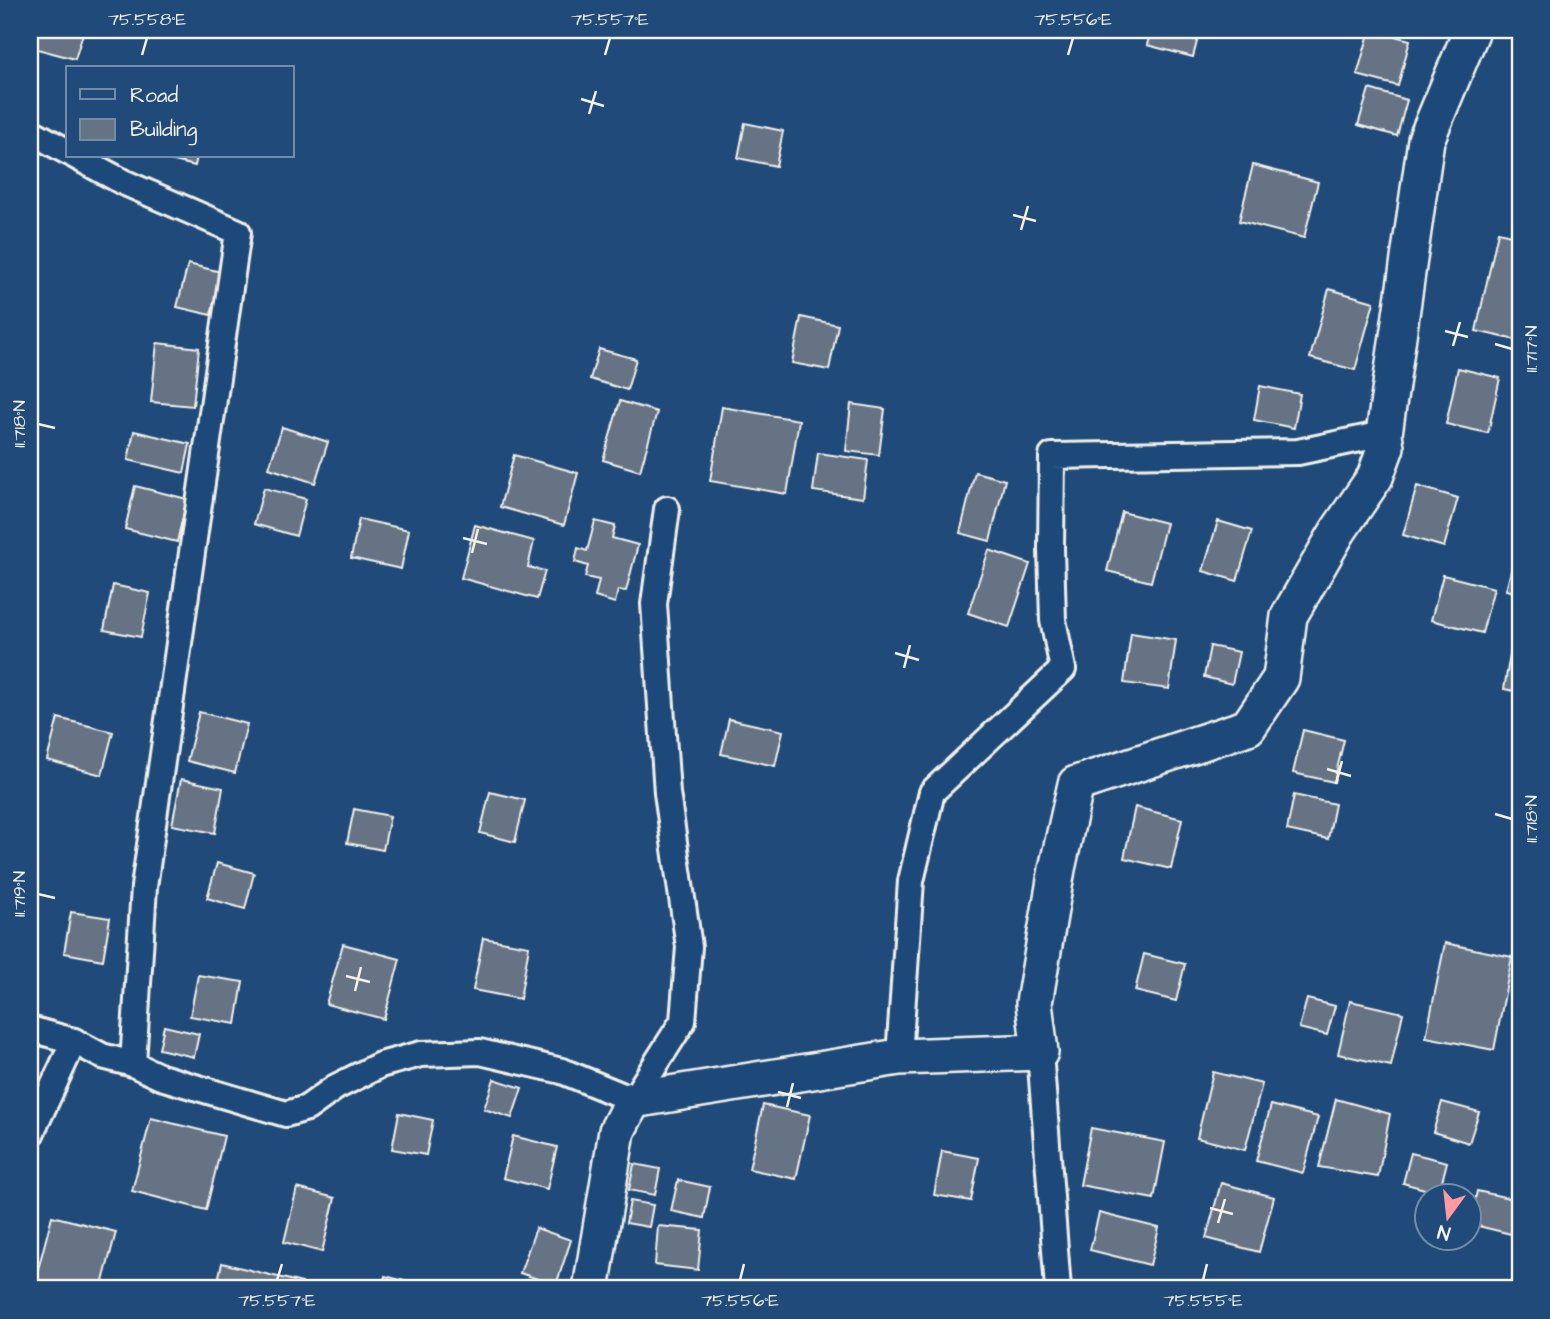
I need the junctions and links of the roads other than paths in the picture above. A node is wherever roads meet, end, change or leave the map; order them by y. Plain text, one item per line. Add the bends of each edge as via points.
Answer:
1 (1472, 30) edge
2 (30, 131) edge
3 (66, 151) edge
4 (79, 158) edge
5 (1384, 434) junction
6 (667, 509) dead end
7 (30, 1028) edge
8 (74, 1041) junction
9 (1040, 1052) junction
10 (900, 1057) junction
11 (133, 1064) junction
12 (633, 1100) junction
13 (30, 1136) edge
14 (591, 1289) edge
15 (1058, 1289) edge

1 - 5 main road via 1426,140
2 - 3 street
4 - 11 street via 238,232 144,887
5 - 9 main road via 1385,447 1375,477 1289,616 1281,678 1248,727 1076,784 1034,1003
5 - 10 street via 1298,452 1052,456 1053,620 1063,669 932,792 911,881
6 - 12 street via 654,604 667,793 689,947 683,1021
7 - 8 street
8 - 11 street via 102,1056
8 - 13 street
9 - 10 main road
9 - 15 street
10 - 12 main road
11 - 12 street via 161,1077 286,1114 307,1108 380,1065 421,1054 480,1052 562,1072
12 - 14 main road via 617,1131

